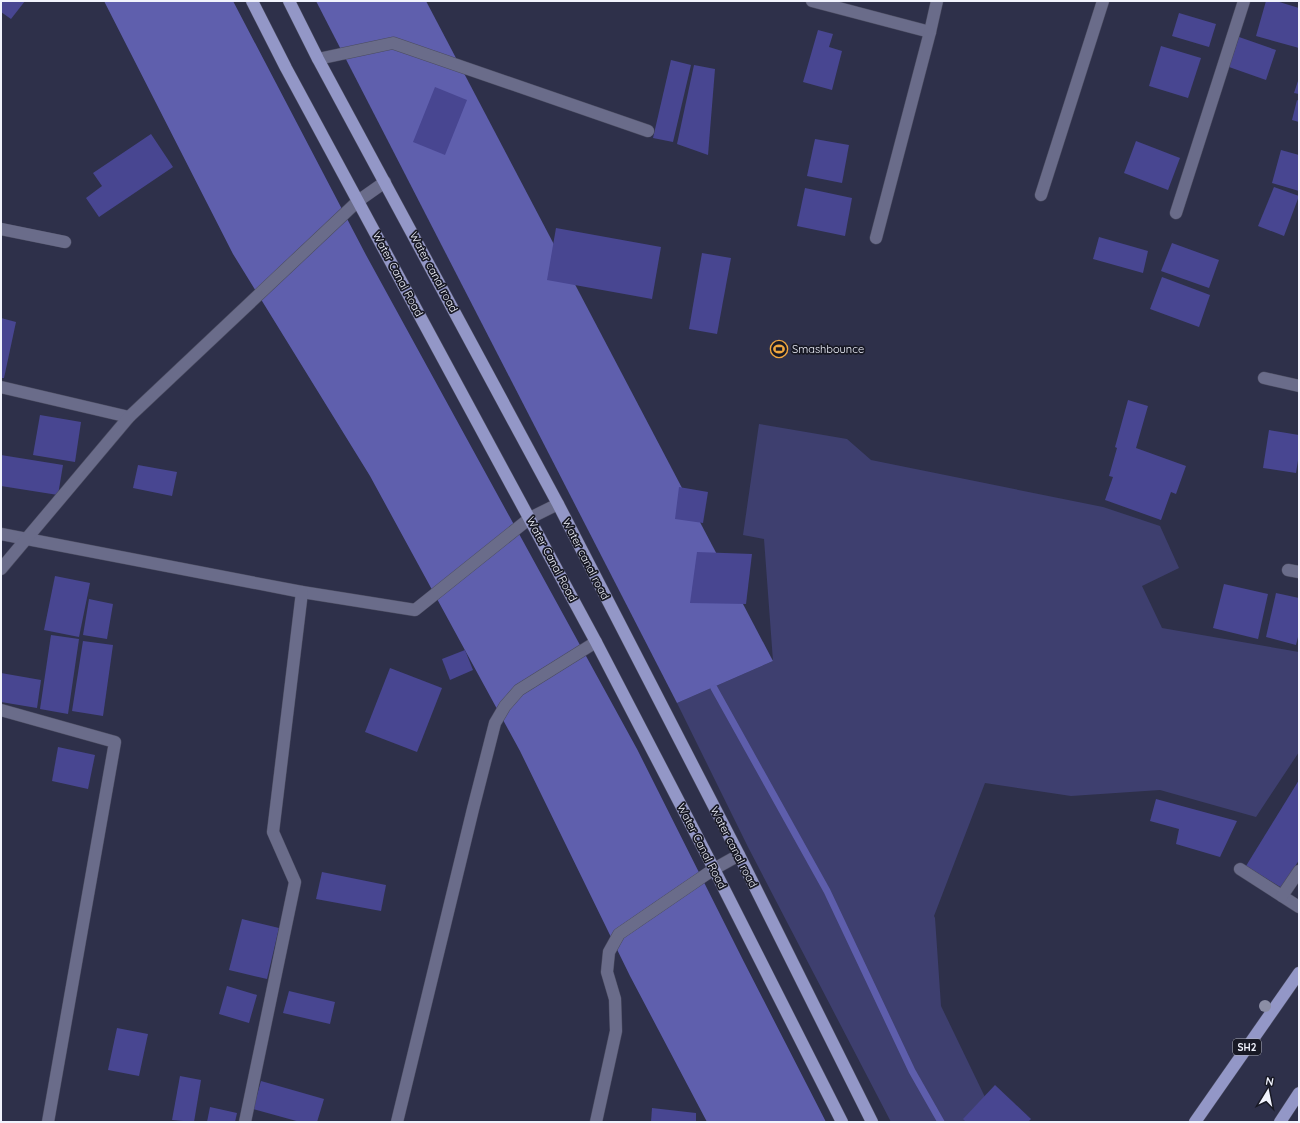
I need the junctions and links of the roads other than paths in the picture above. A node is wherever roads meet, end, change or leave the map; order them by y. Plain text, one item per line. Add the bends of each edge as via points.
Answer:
1 (252, 1) edge
2 (289, 1) edge
3 (812, 1) edge
4 (937, 1) edge
5 (1103, 1) edge
6 (1244, 1) edge
7 (930, 32) junction
8 (318, 59) junction
9 (648, 131) dead end
10 (385, 182) junction
11 (1041, 195) dead end
12 (358, 201) junction
13 (1176, 212) dead end
14 (1, 229) edge
15 (876, 238) dead end
16 (65, 242) dead end
17 (1264, 378) dead end
18 (1299, 386) edge
19 (1, 387) edge
20 (129, 417) junction
21 (558, 504) junction
22 (530, 518) junction
23 (1, 534) edge
24 (27, 538) junction
25 (1, 569) edge
26 (302, 592) junction
27 (596, 642) junction
28 (1, 710) edge
29 (739, 855) junction
30 (714, 869) junction
31 (1240, 869) dead end
32 (1299, 871) edge
33 (1282, 896) junction
34 (1299, 907) edge
35 (1299, 973) edge
36 (1299, 1093) edge
37 (48, 1122) edge
38 (245, 1122) edge
39 (397, 1122) edge
40 (596, 1122) edge
41 (842, 1122) edge
42 (872, 1122) edge
43 (1195, 1122) edge
44 (1280, 1122) edge

1 - 12 main road, Water Canal Road
2 - 8 main road, Water canal road
3 - 7 street
4 - 7 street
5 - 11 street
6 - 13 street
7 - 15 street
8 - 9 street via 393,43
8 - 10 main road, Water canal road
10 - 12 street
10 - 21 main road, Water canal road
12 - 20 street
12 - 22 main road, Water Canal Road
14 - 16 street
17 - 18 street
19 - 20 street
20 - 24 street
21 - 22 street
21 - 29 main road, Water canal road
22 - 26 street via 415,610
22 - 27 main road, Water Canal Road
23 - 24 street
24 - 25 street
24 - 26 street
26 - 38 street via 273,832 295,882
27 - 30 main road, Water Canal Road
27 - 39 street via 519,690 495,723
28 - 37 street via 115,742
29 - 30 street
29 - 42 main road, Water canal road
30 - 40 street via 619,934 609,952 607,972 615,999 616,1031
30 - 41 main road, Water Canal Road
31 - 33 street
32 - 33 street
33 - 34 street
35 - 43 main road, SH2
36 - 44 main road

